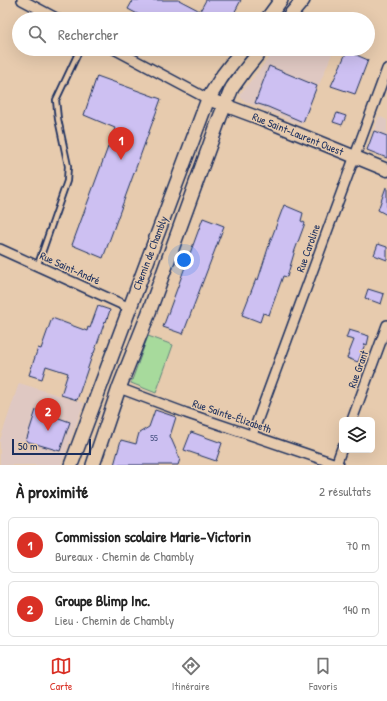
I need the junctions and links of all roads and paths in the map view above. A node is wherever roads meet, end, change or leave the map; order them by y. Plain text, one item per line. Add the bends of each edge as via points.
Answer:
1 (22, 0) edge
2 (281, 0) edge
3 (303, 0) edge
4 (45, 12) edge
5 (272, 12) edge
6 (293, 12) edge
7 (77, 56) edge
8 (127, 56) edge
9 (238, 56) edge
10 (256, 56) edge
11 (387, 69) edge
12 (208, 99) junction
13 (225, 105) junction
14 (355, 156) junction
15 (387, 170) edge
16 (0, 249) edge
17 (37, 267) junction
18 (130, 308) junction
19 (387, 326) edge
20 (119, 388) junction
21 (353, 417) edge
22 (252, 436) junction
23 (341, 453) edge
24 (71, 465) edge
25 (93, 465) edge
26 (337, 465) edge

1 - 4 street
2 - 5 main road
3 - 6 main road
7 - 17 lane via 56,100 68,166 67,181
8 - 12 street
9 - 12 main road, Chemin de Chambly
10 - 13 main road, Chemin de Chambly via 232,88
11 - 14 street, Rue Caroline
12 - 13 street, Rue Saint-Laurent Ouest
12 - 18 main road, Chemin de Chambly
13 - 14 street, Rue Saint-Laurent Ouest
13 - 20 main road, Chemin de Chambly
14 - 15 street, Rue Saint-Laurent Ouest
14 - 22 street, Rue Caroline
16 - 17 street, Rue Saint-André
17 - 18 street, Rue Saint-André
18 - 24 main road, Chemin de Chambly
19 - 21 street, Rue Grant
20 - 22 street, Rue Sainte-Élizabeth
20 - 25 main road, Chemin de Chambly
22 - 26 street, Rue Sainte-Élizabeth
23 - 26 street

